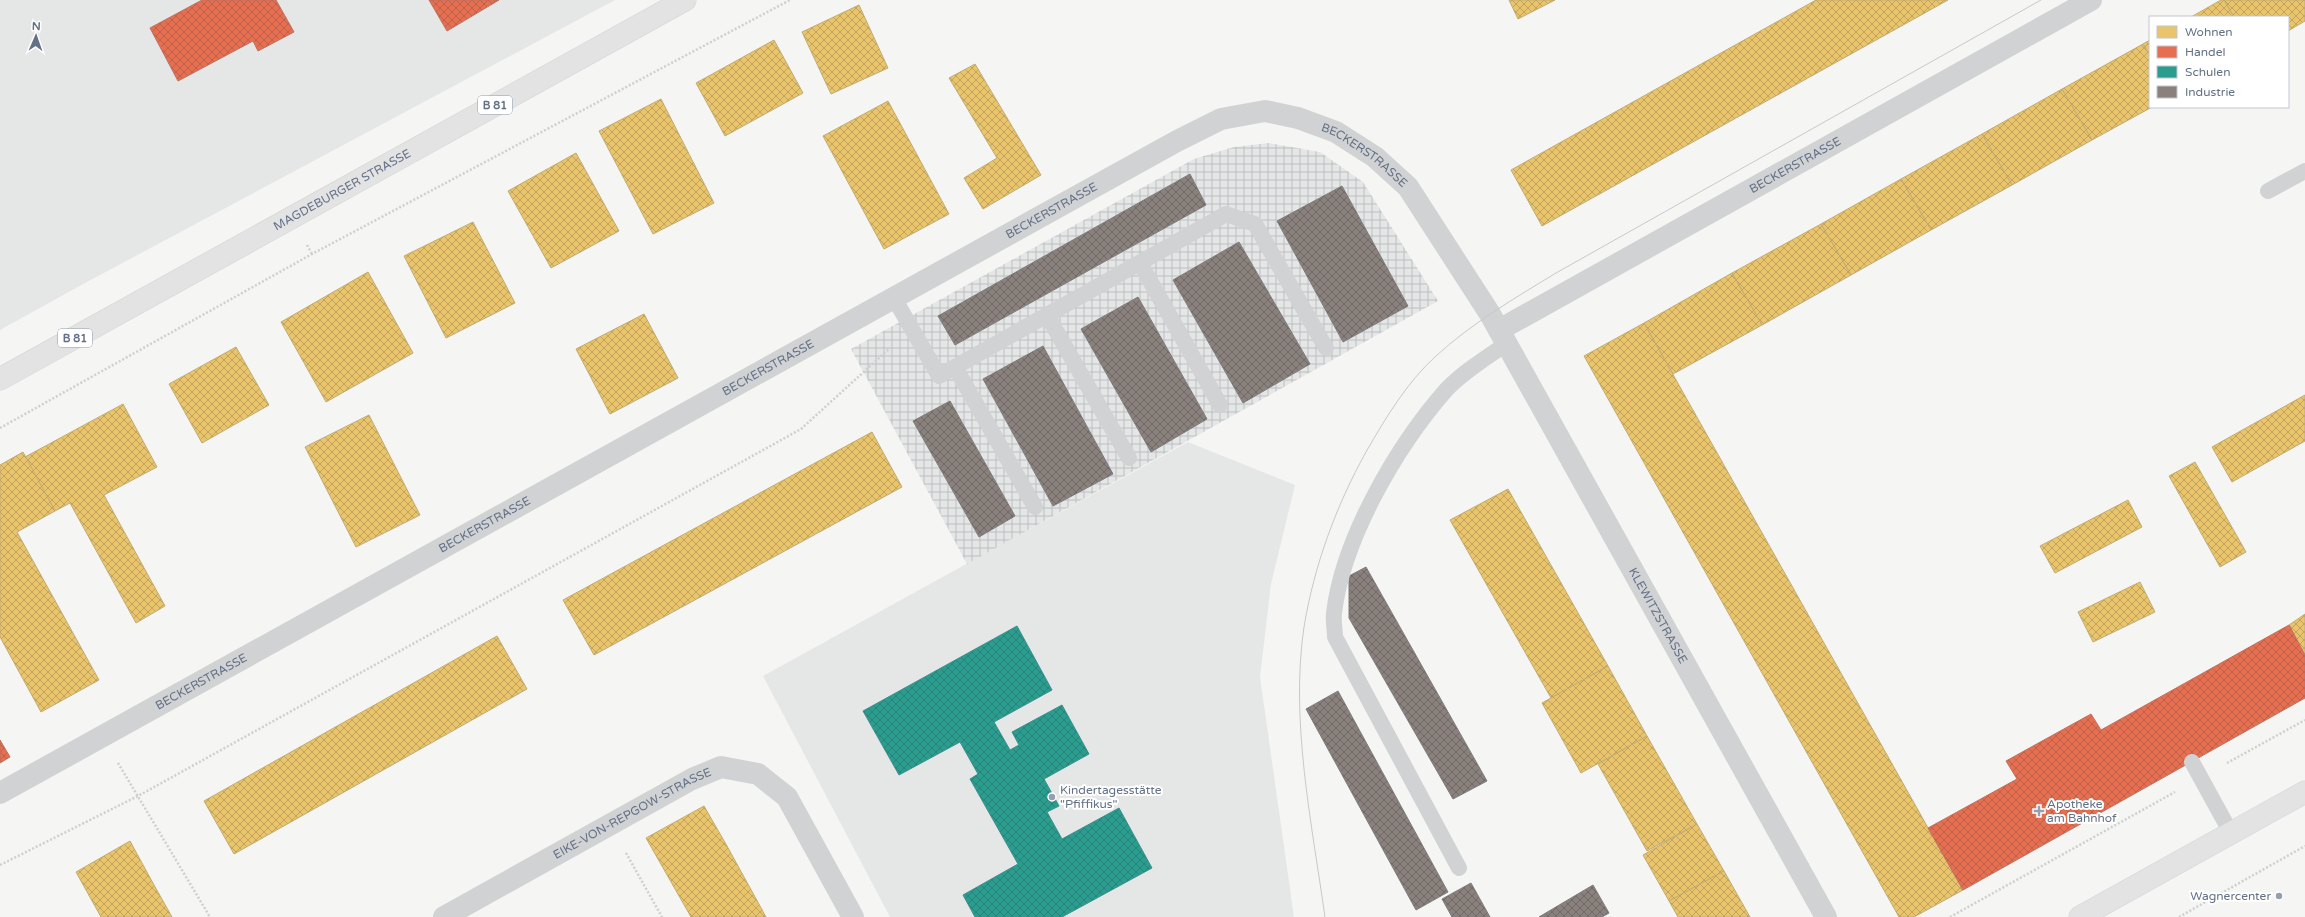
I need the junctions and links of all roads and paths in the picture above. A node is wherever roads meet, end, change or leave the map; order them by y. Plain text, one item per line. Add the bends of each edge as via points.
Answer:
1 (685, 0) edge
2 (790, 0) edge
3 (2090, 0) edge
4 (2305, 171) edge
5 (2268, 191) dead end
6 (1140, 263) junction
7 (894, 298) junction
8 (1047, 315) junction
9 (912, 329) junction
10 (1498, 329) junction
11 (1326, 348) dead end
12 (955, 367) junction
13 (0, 379) edge
14 (1220, 405) dead end
15 (0, 428) edge
16 (1129, 458) dead end
17 (1035, 507) dead end
18 (2305, 720) edge
19 (103, 737) junction
20 (2192, 762) dead end
21 (2201, 778) junction
22 (2305, 792) edge
23 (0, 793) edge
24 (138, 796) junction
25 (610, 825) junction
26 (2231, 833) junction
27 (2305, 846) edge
28 (0, 865) edge
29 (1459, 868) dead end
30 (210, 917) edge
31 (444, 917) edge
32 (662, 917) edge
33 (853, 917) edge
34 (1826, 917) edge
35 (1950, 917) edge
36 (2080, 917) edge
37 (2179, 917) edge

1 - 13 main road, MAGDEBURGER STRASSE / B 81
2 - 15 path via 312,254
3 - 10 street, BECKERSTRASSE
4 - 5 lane
6 - 8 lane
6 - 11 lane via 1226,214 1255,224
6 - 14 lane
7 - 9 lane
7 - 10 street, BECKERSTRASSE via 1177,141 1222,119 1265,111 1298,118 1336,132 1375,157 1408,187
7 - 19 street, BECKERSTRASSE
8 - 12 lane
8 - 16 lane
9 - 12 lane via 939,376
9 - 24 path via 801,428
10 - 29 lane via 1476,365 1447,390 1408,438 1366,511 1343,572 1334,614 1335,637
10 - 34 street, KLEWITZSTRASSE
12 - 17 lane
18 - 21 path
19 - 23 street, BECKERSTRASSE
19 - 24 path
20 - 21 lane
21 - 26 lane
21 - 35 path
22 - 26 main road
24 - 28 path
24 - 30 path
25 - 31 street, EIKE-VON-REPGOW-STRASSE
25 - 32 path
25 - 33 street, EIKE-VON-REPGOW-STRASSE via 692,779 721,767 758,774 787,797
26 - 36 main road
27 - 37 path

